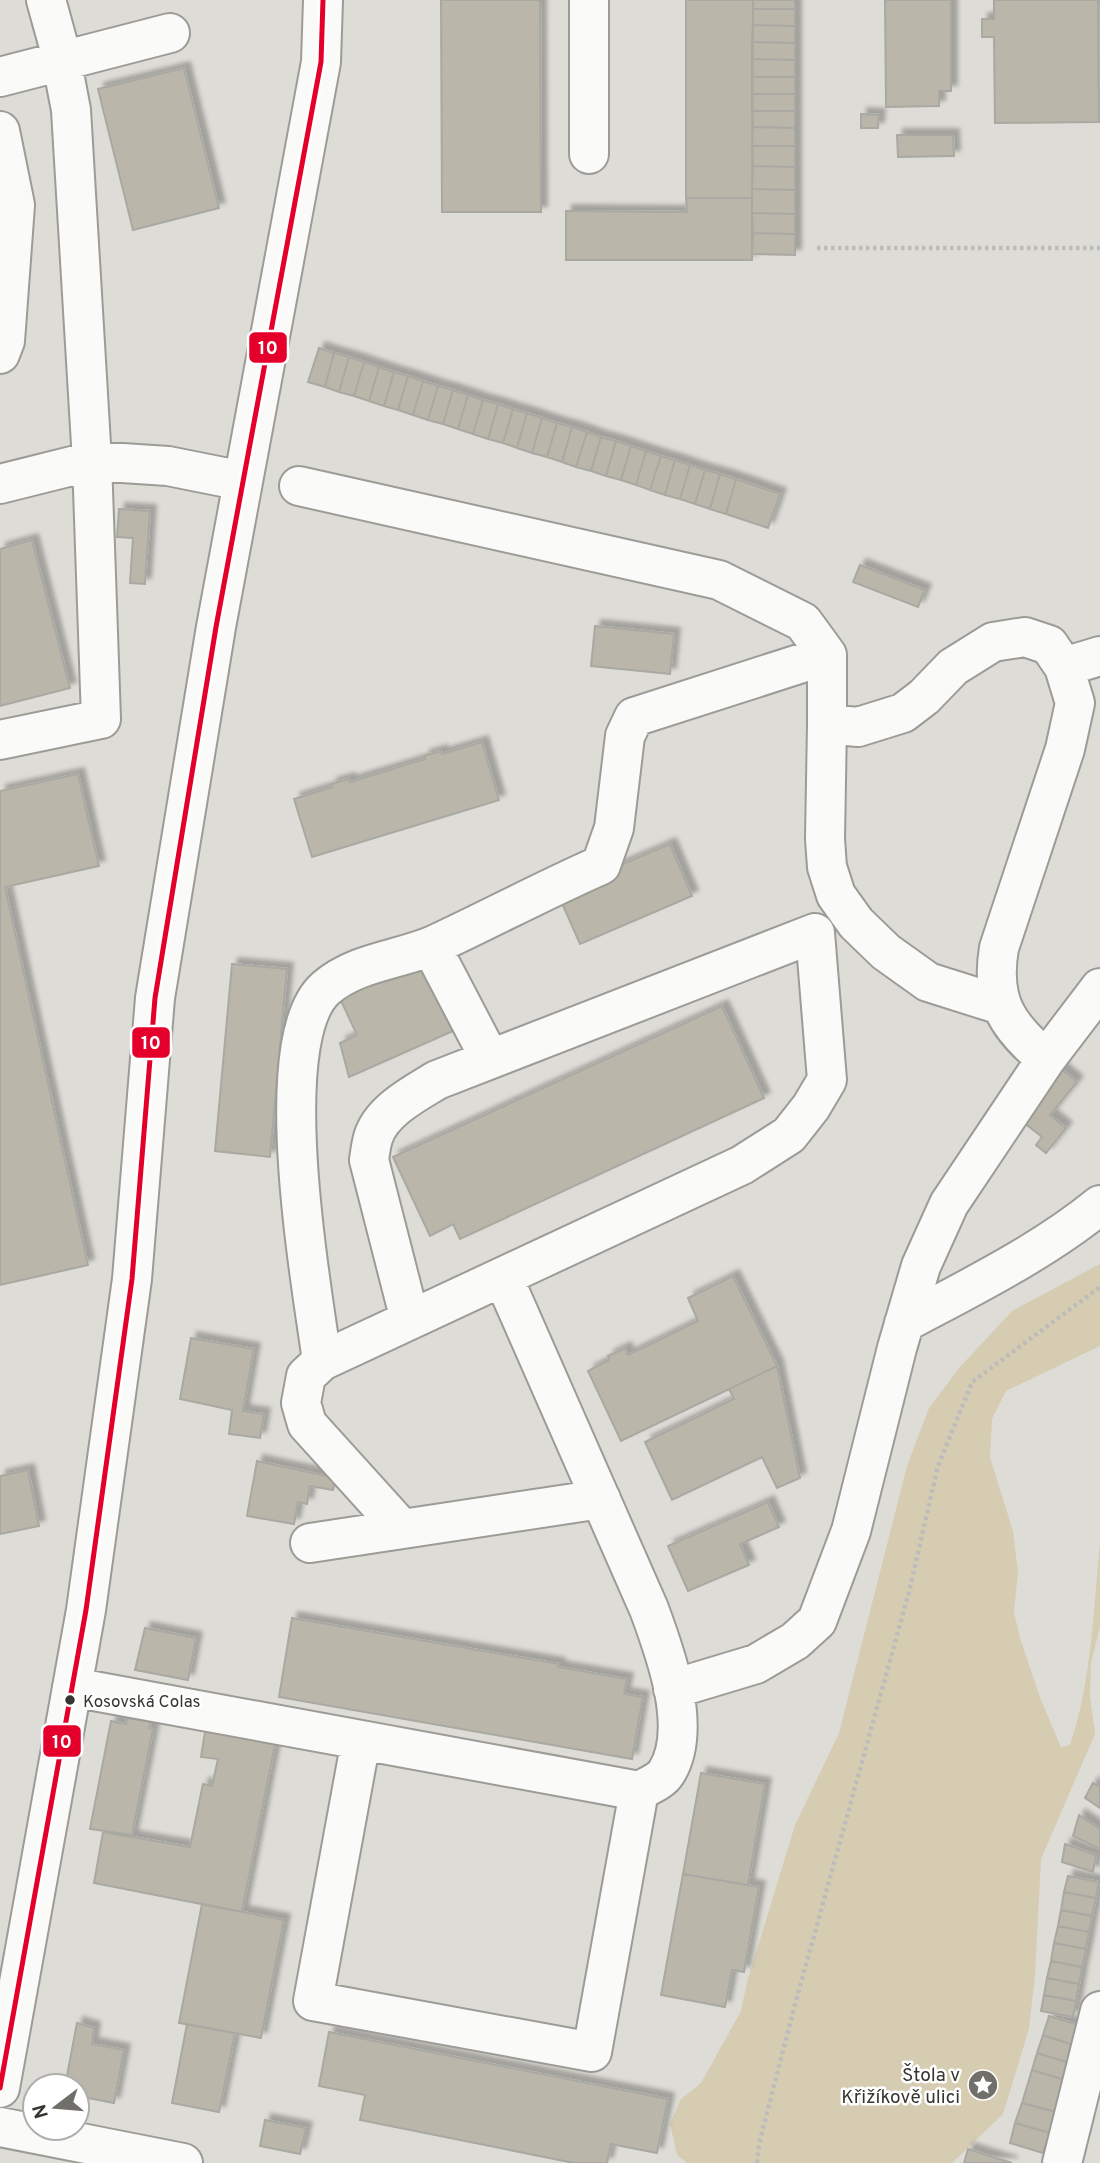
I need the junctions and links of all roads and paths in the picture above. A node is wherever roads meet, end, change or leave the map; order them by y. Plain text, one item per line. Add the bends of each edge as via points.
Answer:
1 (46, 0) edge
2 (323, 0) edge
3 (589, 0) edge
4 (170, 33) dead end
5 (62, 62) junction
6 (0, 77) edge
7 (0, 131) edge
8 (589, 154) dead end
9 (817, 248) dead end
10 (1100, 248) edge
11 (2, 331) edge
12 (92, 461) junction
13 (243, 481) junction
14 (0, 484) edge
15 (299, 486) dead end
16 (827, 655) junction
17 (1100, 656) edge
18 (1064, 667) junction
19 (827, 724) junction
20 (0, 740) edge
21 (431, 946) junction
22 (1100, 988) edge
23 (1001, 1005) junction
24 (490, 1059) junction
25 (1046, 1059) junction
26 (1100, 1205) edge
27 (503, 1277) junction
28 (1100, 1287) edge
29 (410, 1320) junction
30 (904, 1323) junction
31 (322, 1361) junction
32 (601, 1499) junction
33 (402, 1529) junction
34 (310, 1543) dead end
35 (72, 1687) junction
36 (673, 1689) junction
37 (361, 1740) junction
38 (639, 1791) junction
39 (1100, 2011) edge
40 (0, 2088) edge
41 (0, 2127) edge
42 (183, 2163) edge
43 (757, 2163) edge
44 (1062, 2163) edge

1 - 5 street
2 - 13 street via 321,62
3 - 8 street
4 - 5 street
5 - 6 street
5 - 12 street via 71,110
7 - 11 street via 15,205
9 - 10 path
12 - 13 street via 168,466
12 - 14 street
12 - 20 street via 102,719
13 - 35 street via 155,998 132,1279
15 - 16 street via 719,580 803,622
16 - 19 street
16 - 21 street via 634,717 625,736 614,828 601,865
17 - 18 street
18 - 19 street via 1049,645 1025,637 993,642 953,667 903,713 858,727
18 - 23 street via 1074,703 1065,749 999,948 995,973
19 - 23 street via 825,839 836,895 886,952 928,982
21 - 24 street
21 - 31 street via 357,970 327,987 314,1001 304,1035 296,1081 298,1180
22 - 25 street
23 - 25 street via 1019,1035
24 - 27 street via 815,933 828,1080 789,1135 743,1165
24 - 29 street via 437,1080 403,1100 373,1136 369,1160
25 - 30 street via 949,1205 921,1266
26 - 30 street via 1007,1268
27 - 29 street
27 - 32 street
28 - 43 path via 972,1382 938,1466 909,1592 794,2008
29 - 31 street
30 - 36 street via 851,1531 817,1621 757,1664
31 - 33 street via 306,1376 302,1404 307,1424
32 - 33 street
32 - 36 street via 649,1609
33 - 34 street
35 - 37 street
35 - 40 street
36 - 38 street via 674,1757 665,1775
37 - 38 street
37 - 38 street via 313,2001 592,2052
39 - 44 street
41 - 42 street

